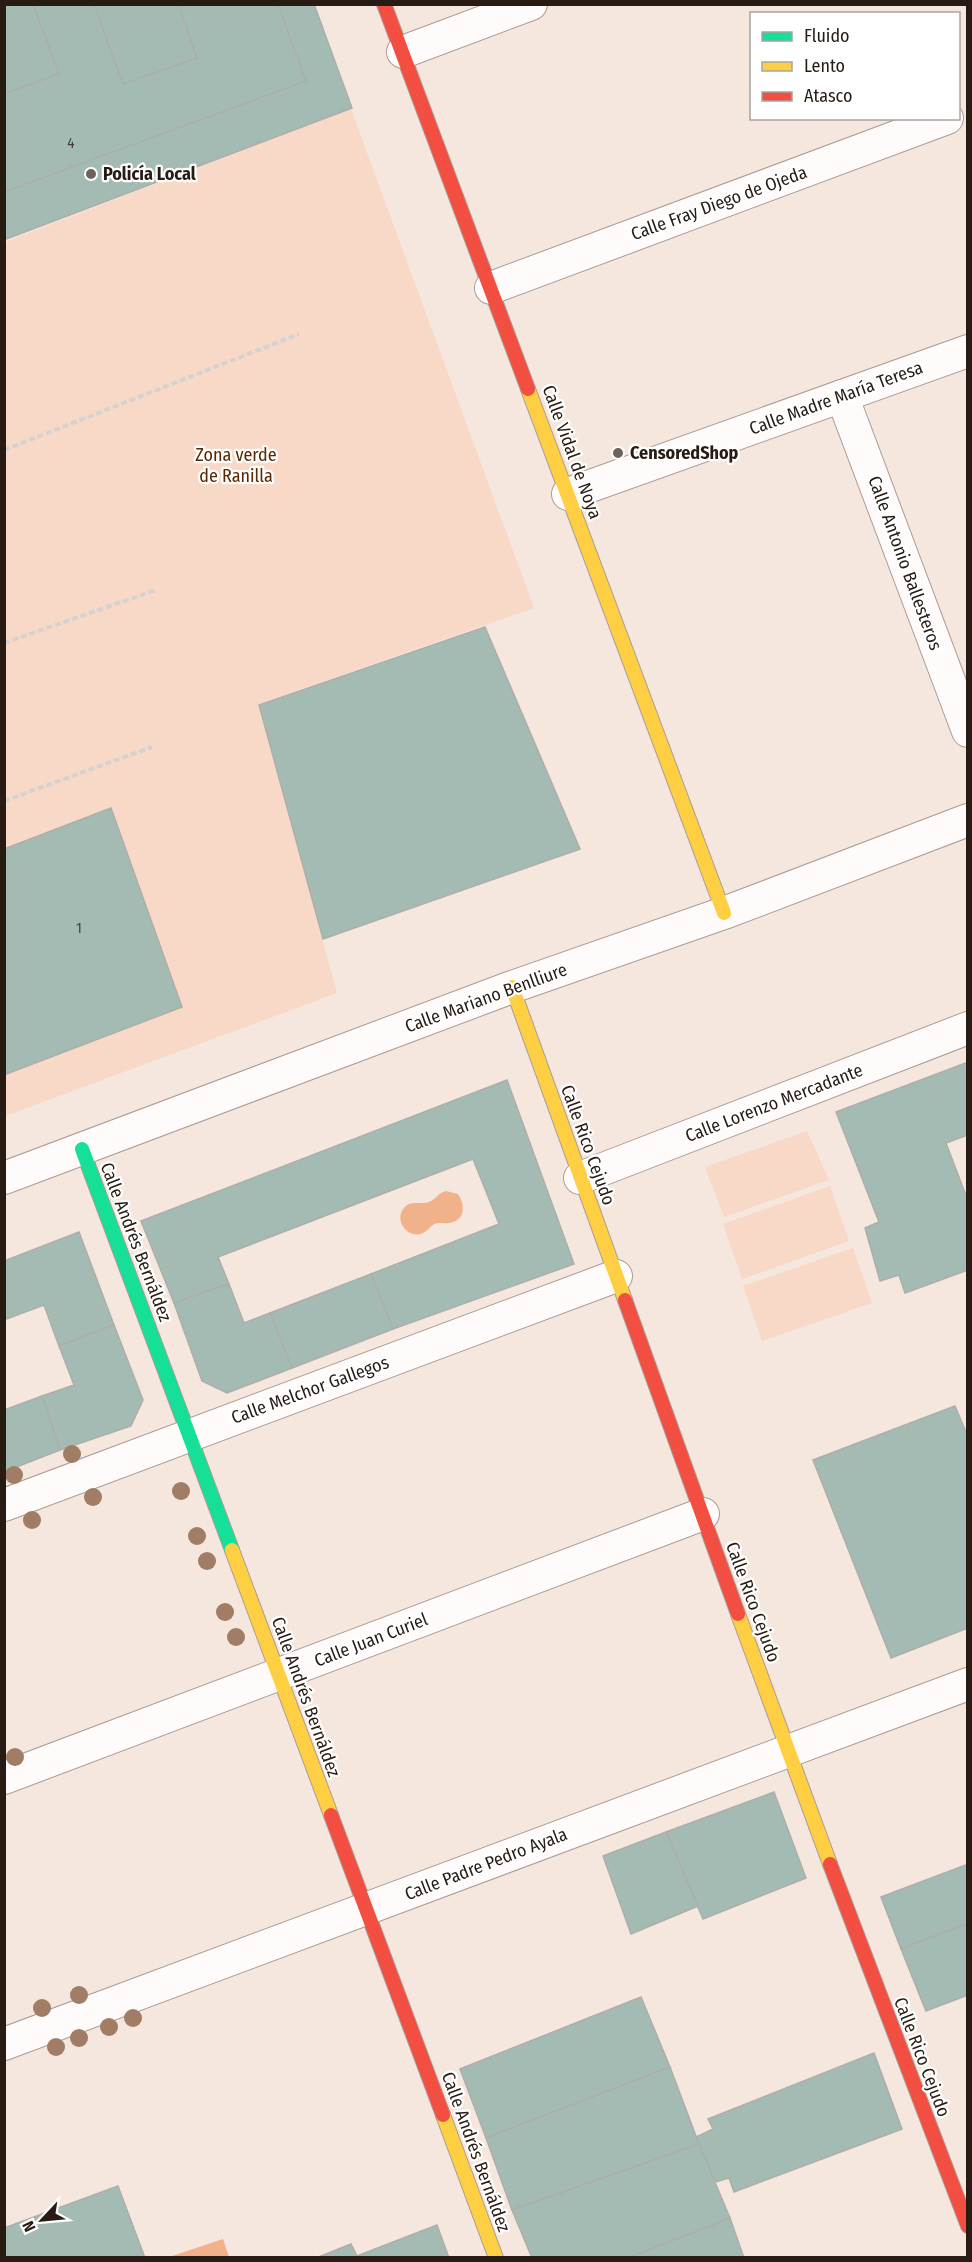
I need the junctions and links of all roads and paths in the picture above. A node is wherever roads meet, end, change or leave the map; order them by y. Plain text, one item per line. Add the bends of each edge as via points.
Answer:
1 (384, 4) edge
2 (531, 4) edge
3 (403, 52) junction
4 (942, 120) edge
5 (491, 288) junction
6 (299, 334) dead end
7 (968, 351) edge
8 (842, 396) junction
9 (4, 450) edge
10 (568, 494) junction
11 (156, 590) dead end
12 (4, 643) edge
13 (968, 731) edge
14 (152, 747) dead end
15 (4, 801) edge
16 (968, 820) edge
17 (724, 913) junction
18 (512, 987) junction
19 (968, 1028) edge
20 (82, 1149) junction
21 (4, 1178) edge
22 (580, 1178) junction
23 (616, 1276) junction
24 (189, 1436) junction
25 (4, 1505) edge
26 (703, 1514) junction
27 (279, 1675) junction
28 (968, 1684) edge
29 (787, 1751) junction
30 (4, 1778) edge
31 (366, 1909) junction
32 (4, 2044) edge
33 (968, 2226) edge
34 (496, 2258) edge

1 - 3 street, Calle Vidal de Noya
2 - 3 street
3 - 5 street, Calle Vidal de Noya
4 - 5 street, Calle Fray Diego de Ojeda
5 - 10 street, Calle Vidal de Noya
6 - 9 path
7 - 8 street, Calle Madre María Teresa
8 - 10 street, Calle Madre María Teresa
8 - 13 street, Calle Antonio Ballesteros
10 - 17 street, Calle Vidal de Noya
11 - 12 path
14 - 15 path
16 - 17 street, Calle Mariano Benlliure
17 - 18 street, Calle Mariano Benlliure
18 - 20 street, Calle Mariano Benlliure
18 - 22 street, Calle Rico Cejudo
19 - 22 street, Calle Lorenzo Mercadante
20 - 21 street, Calle Mariano Benlliure
20 - 24 street, Calle Andrés Bernáldez
22 - 23 street, Calle Rico Cejudo
23 - 24 street, Calle Melchor Gallegos
23 - 26 street, Calle Rico Cejudo
24 - 25 street, Calle Melchor Gallegos
24 - 27 street, Calle Andrés Bernáldez
26 - 27 street, Calle Juan Curiel
26 - 29 street, Calle Rico Cejudo
27 - 30 street, Calle Juan Curiel
27 - 31 street, Calle Andrés Bernáldez
28 - 29 street, Calle Padre Pedro Ayala
29 - 31 street, Calle Padre Pedro Ayala
29 - 33 street, Calle Rico Cejudo
31 - 32 street, Calle Padre Pedro Ayala
31 - 34 street, Calle Andrés Bernáldez

